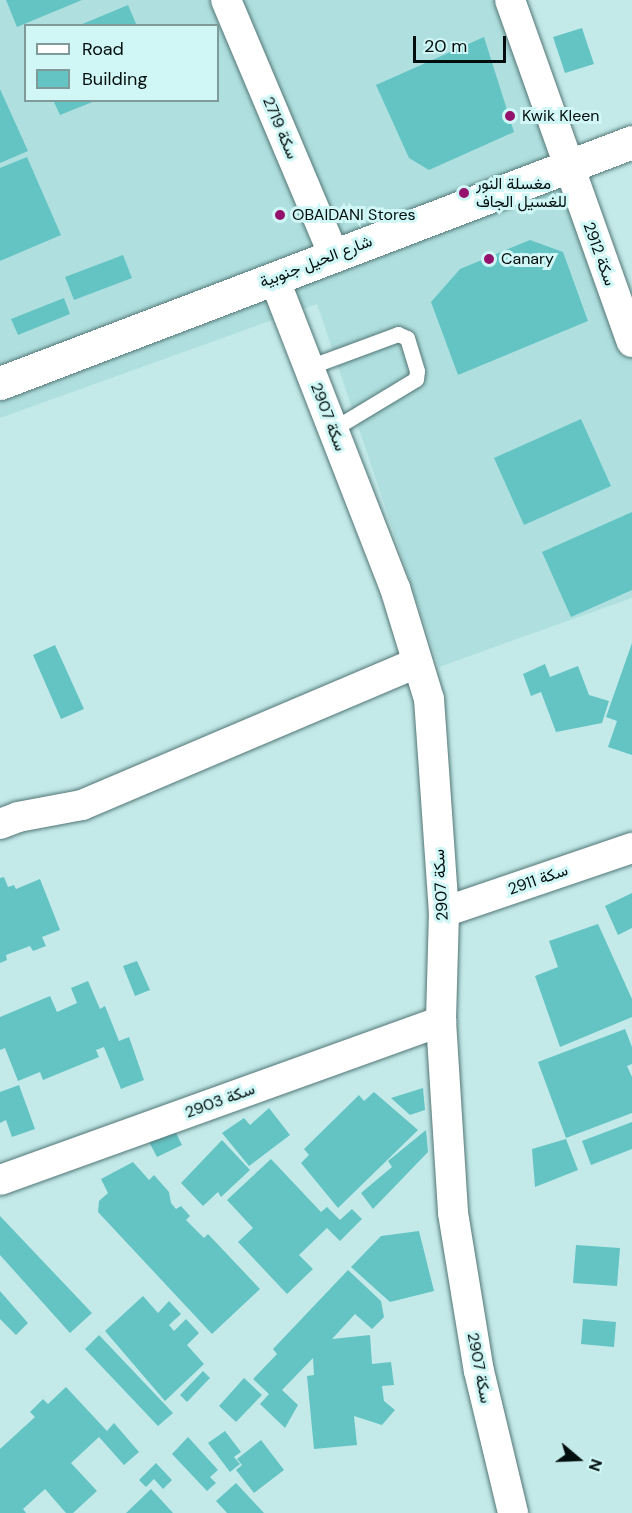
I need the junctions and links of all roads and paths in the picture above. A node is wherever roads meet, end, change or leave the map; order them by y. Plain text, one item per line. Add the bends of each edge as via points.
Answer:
1 (226, 0) edge
2 (510, 0) edge
3 (632, 142) edge
4 (567, 165) junction
5 (334, 256) junction
6 (274, 278) junction
7 (632, 342) edge
8 (309, 367) junction
9 (0, 384) edge
10 (333, 429) junction
11 (417, 663) junction
12 (0, 824) edge
13 (632, 848) edge
14 (444, 912) junction
15 (441, 1021) junction
16 (0, 1180) edge
17 (513, 1513) edge

1 - 5 street, سكة 2719
2 - 4 street, سكة 2912
3 - 4 street, شارع الحيل جنوبية
4 - 5 street, شارع الحيل جنوبية
4 - 7 street, سكة 2912
5 - 6 street, شارع الحيل جنوبية
6 - 8 street, سكة 2907
6 - 9 street, شارع الحيل جنوبية
8 - 10 street, سكة 2907
8 - 10 lane via 398,334 407,338 416,379
10 - 11 street, سكة 2907 via 395,588
11 - 12 street via 82,805
11 - 14 street, سكة 2907 via 429,699
13 - 14 street, سكة 2911
14 - 15 street, سكة 2907
15 - 16 street, سكة 2903
15 - 17 street, سكة 2907 via 453,1214 478,1371

